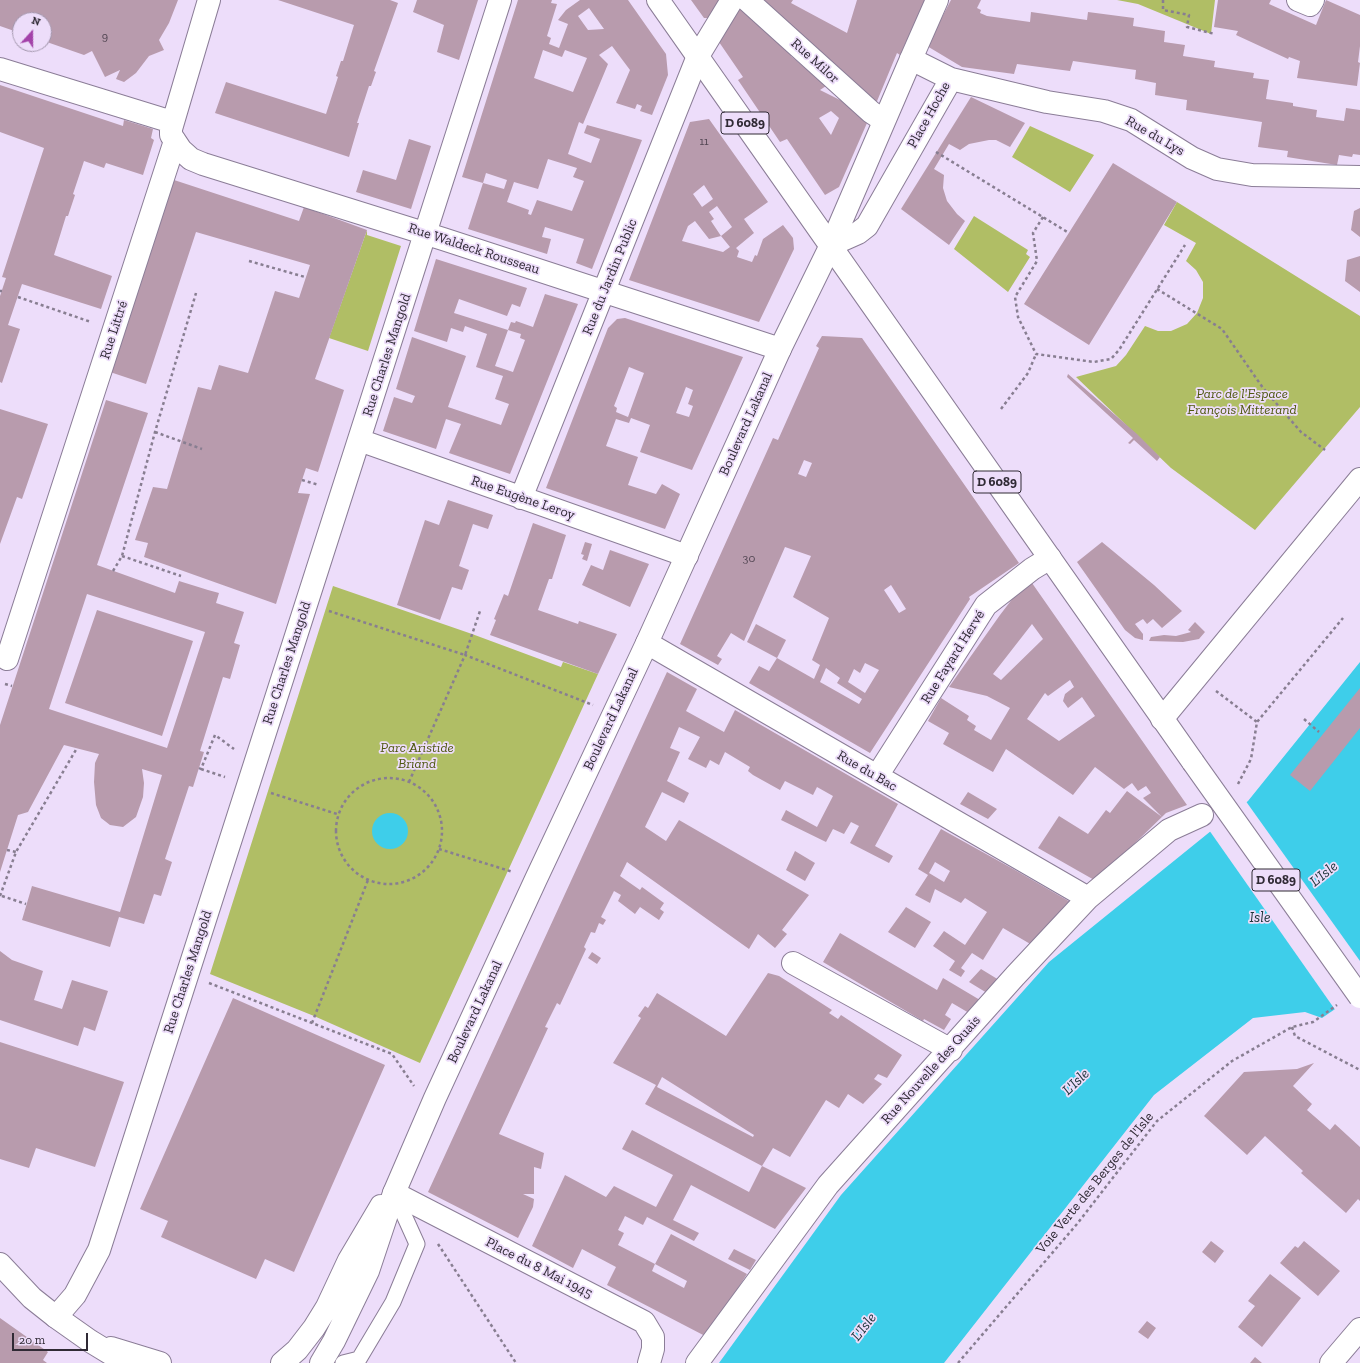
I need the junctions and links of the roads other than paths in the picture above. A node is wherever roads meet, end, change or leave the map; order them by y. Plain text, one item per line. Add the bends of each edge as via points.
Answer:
1 (209, 0) edge
2 (500, 0) edge
3 (658, 0) edge
4 (732, 0) edge
5 (747, 0) edge
6 (937, 0) edge
7 (1298, 0) edge
8 (1312, 0) edge
9 (698, 56) junction
10 (911, 59) junction
11 (0, 69) edge
12 (951, 79) junction
13 (883, 120) junction
14 (174, 132) junction
15 (1360, 177) edge
16 (426, 234) junction
17 (831, 245) junction
18 (604, 292) junction
19 (780, 349) junction
20 (359, 440) junction
21 (1360, 479) edge
22 (521, 498) junction
23 (687, 556) junction
24 (1050, 558) junction
25 (647, 644) junction
26 (7, 659) dead end
27 (1162, 719) junction
28 (877, 776) junction
29 (1202, 815) dead end
30 (1088, 898) junction
31 (793, 963) dead end
32 (1360, 997) edge
33 (951, 1050) junction
34 (394, 1193) junction
35 (0, 1264) edge
36 (56, 1318) junction
37 (1360, 1329) edge
38 (90, 1341) junction
39 (1336, 1361) edge
40 (126, 1363) edge
41 (160, 1363) edge
42 (282, 1363) edge
43 (321, 1363) edge
44 (343, 1363) edge
45 (649, 1363) edge
46 (696, 1363) edge

1 - 14 street, Rue Littré
2 - 16 street, Rue Charles Mangold
3 - 9 street, D 6089
4 - 9 street, Rue du Jardin Public
5 - 13 street, Rue Milor
6 - 10 street
7 - 8 street via 1310,5
9 - 17 street, D 6089
9 - 18 street, Rue du Jardin Public
10 - 12 street, Place Hoche
10 - 13 street
11 - 14 street
12 - 15 street, Rue du Lys via 1047,102 1104,111 1131,120 1192,158 1217,168 1252,175
12 - 17 street, Place Hoche via 867,226
13 - 17 street
14 - 16 street, Rue Waldeck Rousseau via 181,150 202,164
14 - 26 street, Rue Littré via 114,329
16 - 18 street, Rue Waldeck Rousseau
16 - 20 street, Rue Charles Mangold
17 - 19 street, Boulevard Lakanal
17 - 24 street, D 6089
18 - 19 street, Rue Waldeck Rousseau
18 - 22 street, Rue du Jardin Public
19 - 23 street, Boulevard Lakanal
20 - 22 street, Rue Eugène Leroy
20 - 36 street, Rue Charles Mangold via 99,1250 75,1295
21 - 27 street
22 - 23 street, Rue Eugène Leroy
23 - 25 street, Boulevard Lakanal
24 - 27 street, D 6089
24 - 28 street, Rue Fayard Hervé via 986,605
25 - 28 street, Rue du Bac
25 - 34 street, Boulevard Lakanal via 435,1098
27 - 32 street, D 6089, bridge
28 - 30 street, Rue du Bac
29 - 30 street, Rue Nouvelle des Quais via 1169,830
30 - 33 street, Rue Nouvelle des Quais via 1015,976
31 - 33 street
33 - 46 street, Rue Nouvelle des Quais via 920,1080 828,1185
34 - 42 street, Boulevard Lakanal via 377,1211 314,1328 297,1350
34 - 43 street, Boulevard Lakanal via 368,1271
34 - 44 lane via 417,1244 393,1302 358,1359
34 - 45 street, Place du 8 Mai 1945 via 644,1322 653,1337
35 - 36 street via 32,1298
36 - 38 street
37 - 39 street
38 - 40 street
38 - 41 street

